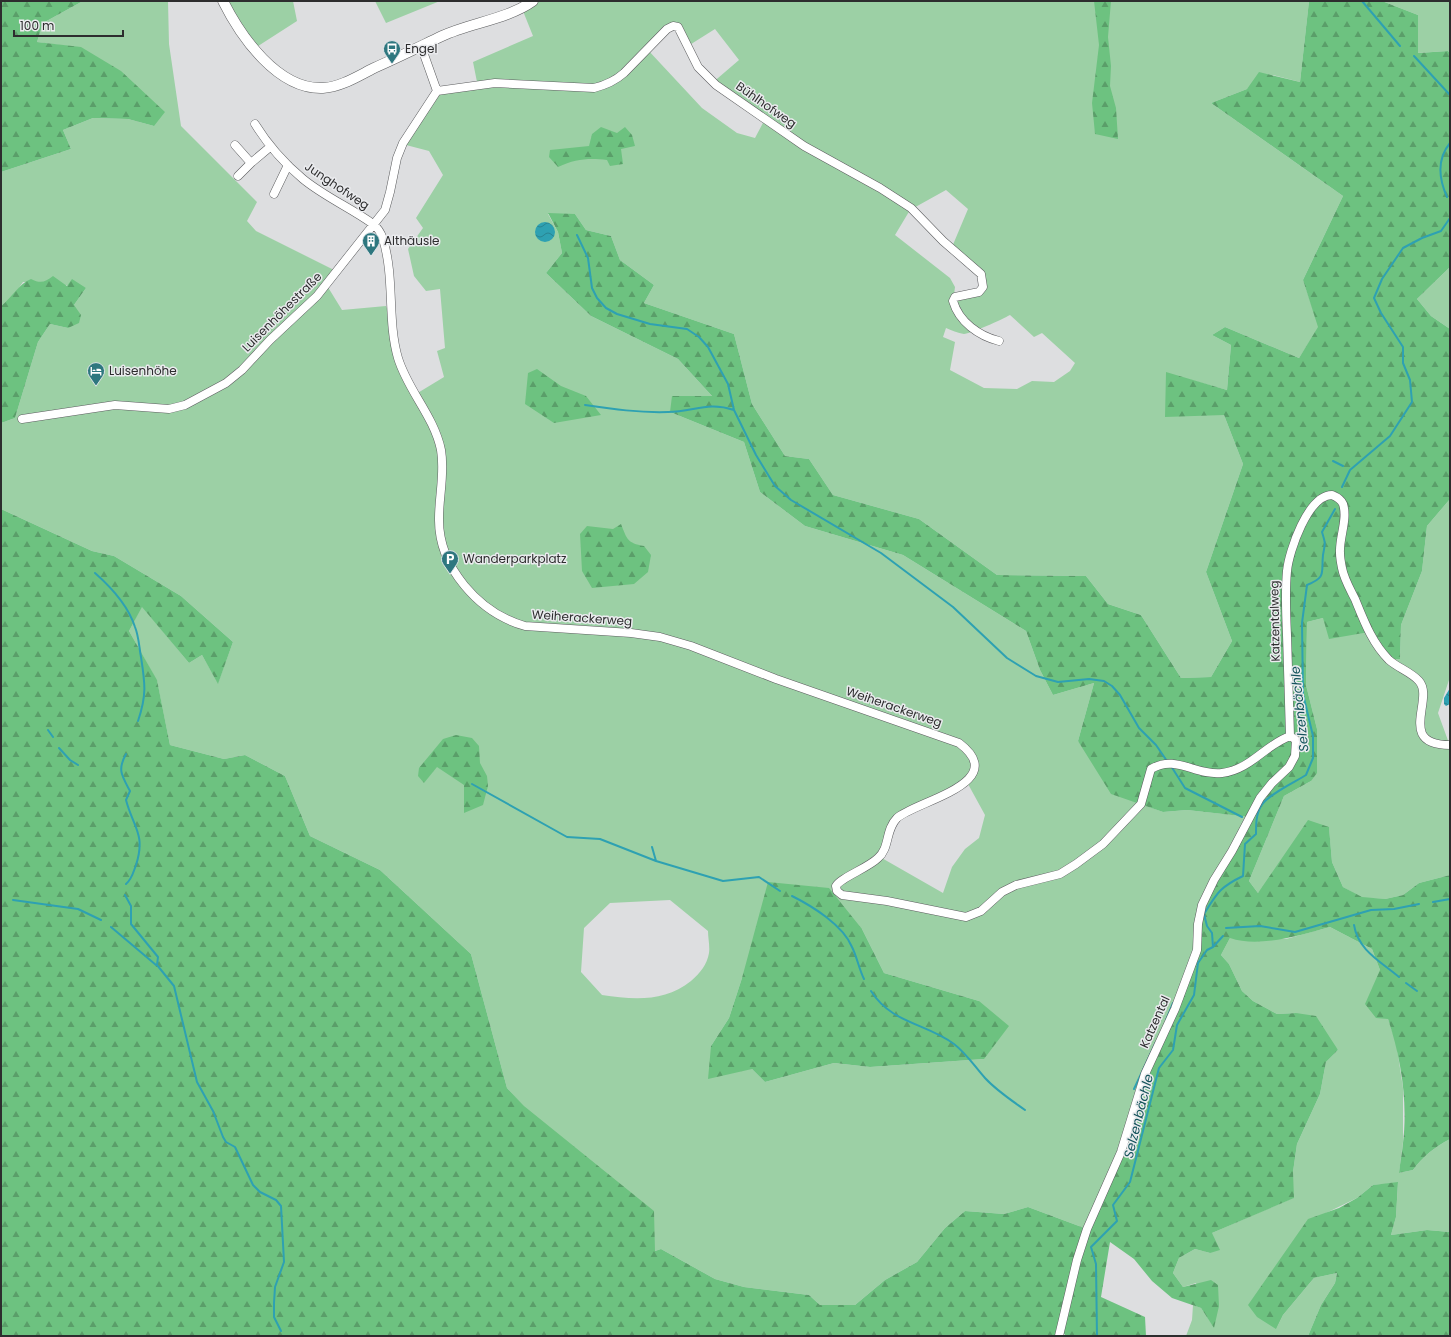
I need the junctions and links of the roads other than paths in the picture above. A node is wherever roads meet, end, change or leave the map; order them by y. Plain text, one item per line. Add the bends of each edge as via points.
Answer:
1 (222, 1) edge
2 (532, 1) edge
3 (421, 46) junction
4 (437, 91) junction
5 (255, 124) dead end
6 (235, 145) dead end
7 (270, 147) junction
8 (251, 163) junction
9 (288, 165) junction
10 (238, 176) dead end
11 (274, 194) dead end
12 (373, 224) junction
13 (999, 341) dead end
14 (22, 419) dead end
15 (1290, 736) junction
16 (1450, 745) edge
17 (1059, 1336) edge

1 - 3 street via 233,21 256,51 277,71 303,86 334,86
2 - 3 street via 519,9
3 - 4 street
4 - 12 street, Luisenhöhestraße via 403,143 396,158 385,210
4 - 13 street, Bühlhofweg via 495,83 594,88 606,85 624,74 667,29 678,27 698,67 716,84 804,146 911,208 943,241 975,268 981,274 983,287 979,292 955,297 952,301 956,311 980,334
5 - 7 street, Junghofweg
6 - 8 street
7 - 8 street
7 - 9 street, Junghofweg
8 - 10 street
9 - 11 street, Junghofweg
9 - 12 street, Junghofweg via 320,191
12 - 14 street, Luisenhöhestraße via 317,296 242,370 206,395 169,410 115,405
12 - 15 street, Weiherackerweg via 380,230 389,270 398,360 431,423 440,449 442,467 439,532 462,582 485,607 508,621 525,626 631,633 660,637 691,646 776,679 959,742 970,750 974,762 971,775 961,786 944,796 897,818 891,826 885,849 880,857 838,882 837,891 842,894 966,917 981,911 1002,892 1029,881 1060,874 1087,856 1141,804 1151,769 1159,764 1170,763 1221,774 1237,770 1279,740
15 - 16 street, Katzentalweg via 1287,570 1308,512 1319,498 1332,495 1339,498 1343,505 1340,554 1343,574 1369,632 1390,661 1419,681 1424,690 1419,726 1423,734 1432,742
15 - 17 street, Katzental via 1296,740 1295,756 1260,798 1202,905 1197,950 1175,1009 1145,1074 1121,1152 1087,1229

